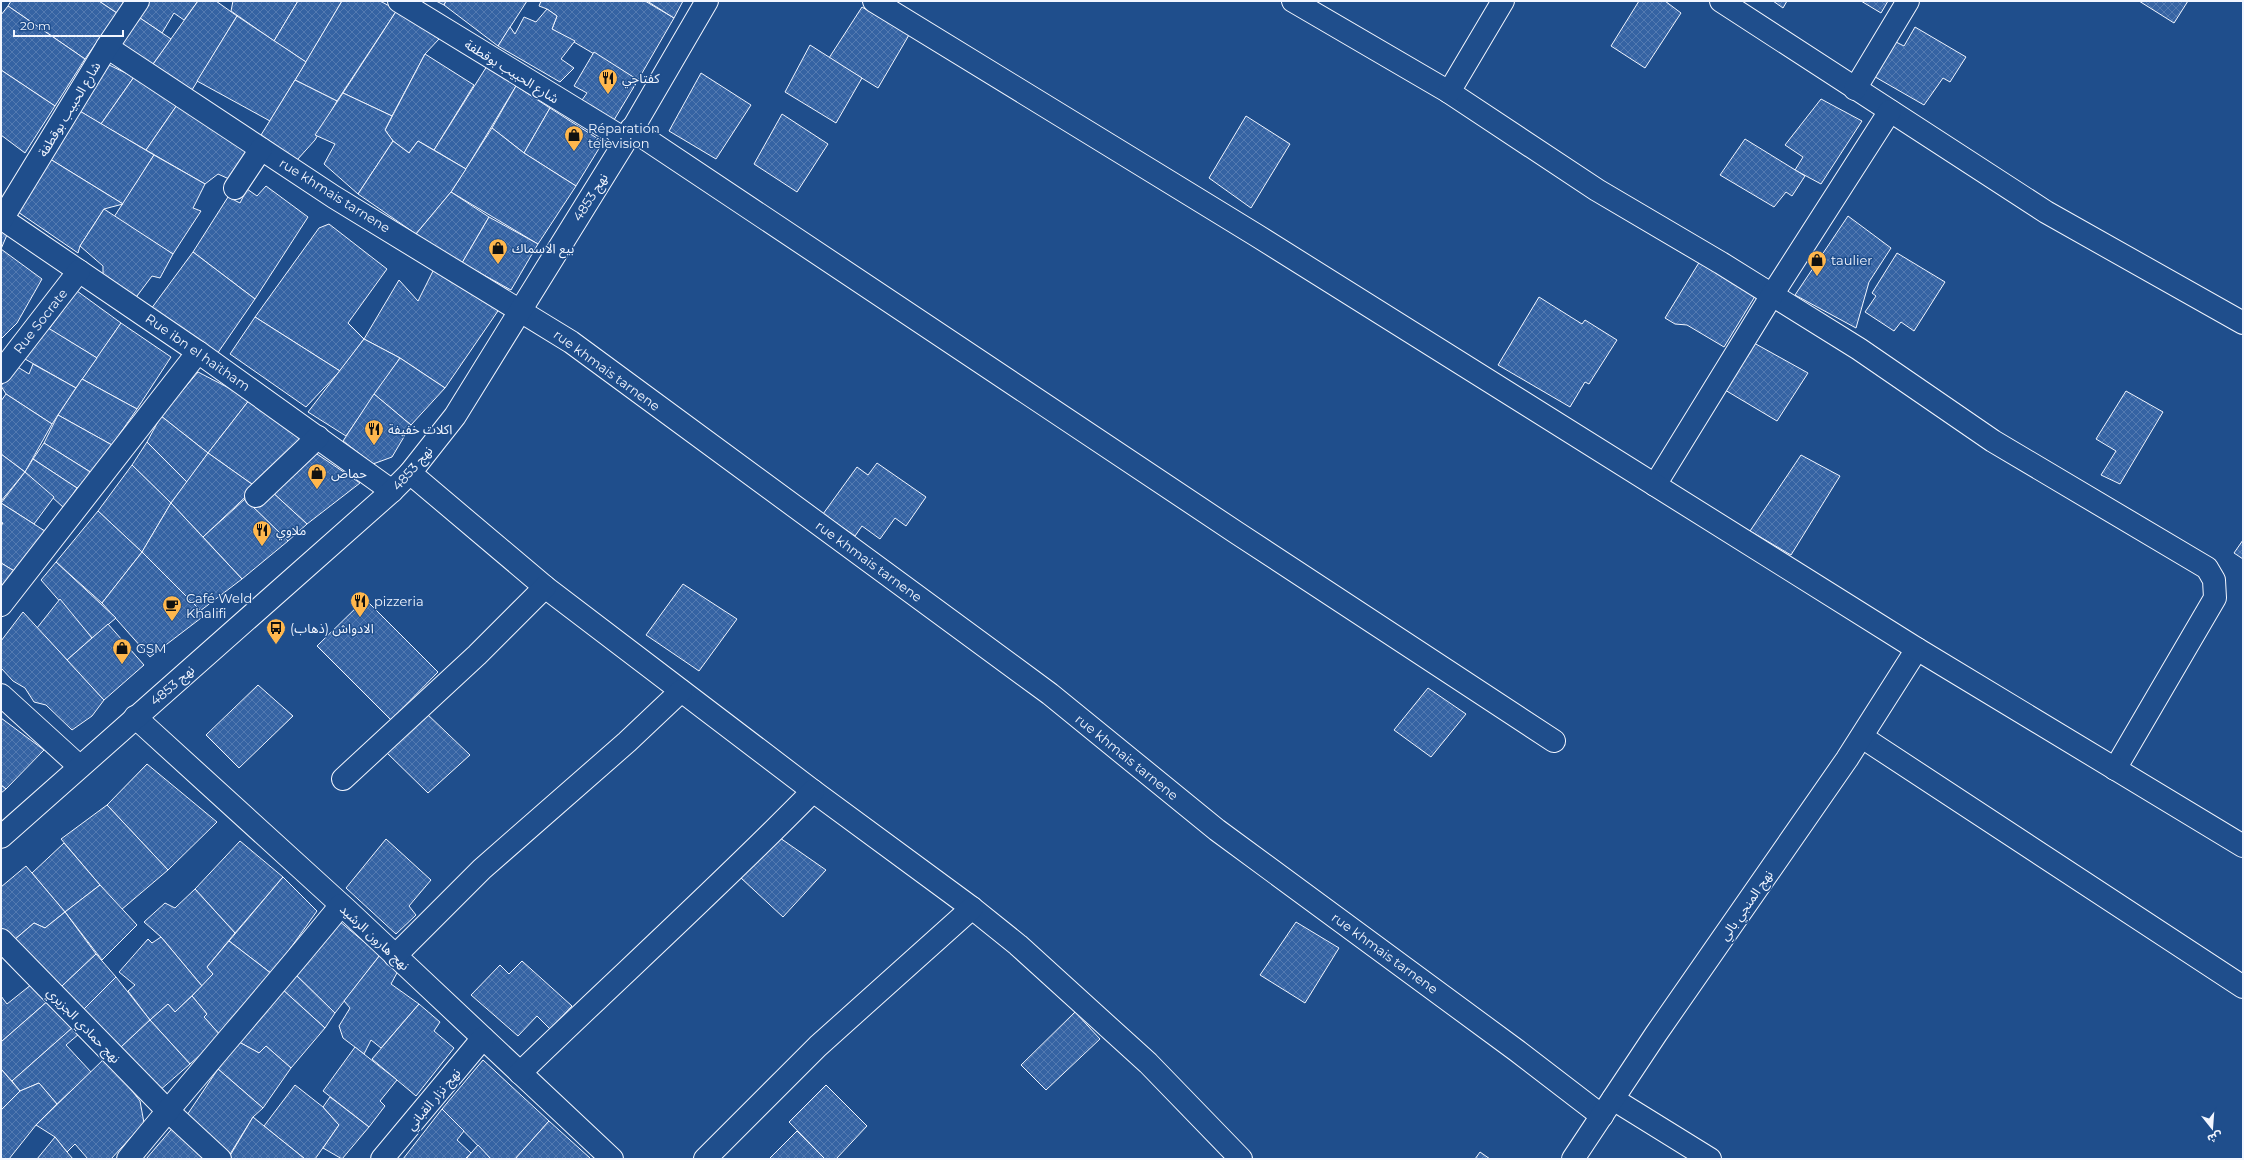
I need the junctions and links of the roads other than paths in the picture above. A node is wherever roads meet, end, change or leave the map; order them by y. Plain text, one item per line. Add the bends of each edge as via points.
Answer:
1 (138, 1) edge
2 (399, 1) edge
3 (707, 1) edge
4 (874, 1) edge
5 (1293, 1) edge
6 (1503, 1) edge
7 (1721, 1) edge
8 (1908, 1) edge
9 (107, 47) junction
10 (1855, 89) junction
11 (1449, 92) junction
12 (1890, 111) junction
13 (629, 135) junction
14 (261, 148) junction
15 (234, 188) dead end
16 (2, 218) edge
17 (80, 271) junction
18 (1772, 296) junction
19 (520, 310) junction
20 (2243, 323) edge
21 (198, 352) junction
22 (1, 372) edge
23 (318, 437) junction
24 (410, 472) junction
25 (1655, 485) junction
26 (392, 491) junction
27 (256, 496) dead end
28 (545, 587) junction
29 (1, 605) edge
30 (1917, 649) junction
31 (681, 691) junction
32 (1, 695) edge
33 (135, 717) junction
34 (1862, 737) junction
35 (1554, 741) dead end
36 (79, 766) junction
37 (2115, 769) junction
38 (343, 780) dead end
39 (812, 791) junction
40 (1, 837) edge
41 (2243, 846) edge
42 (341, 905) junction
43 (972, 908) junction
44 (1, 940) edge
45 (395, 956) junction
46 (2243, 987) edge
47 (483, 1038) junction
48 (520, 1073) junction
49 (1607, 1108) junction
50 (167, 1110) junction
51 (128, 1159) edge
52 (220, 1159) edge
53 (382, 1159) edge
54 (612, 1159) edge
55 (705, 1159) edge
56 (1241, 1159) edge
57 (1573, 1159) edge
58 (1710, 1159) edge

1 - 9 street, شارع الحبيب بوقطفة
2 - 13 street, شارع الحبيب بوقطفة
3 - 13 street, نهج 4853
4 - 25 street
5 - 11 street
6 - 11 street
7 - 10 street
8 - 10 street
9 - 14 street, rue khmais tarnene
9 - 16 street, شارع الحبيب بوقطفة
10 - 12 street
11 - 18 street via 1597,190
12 - 18 street
12 - 20 street via 2046,212
13 - 19 street, نهج 4853
13 - 35 street, شارع الحبيب بوقطفة
14 - 15 street
14 - 19 street, rue khmais tarnene via 334,197
16 - 17 street, Rue ibn el haitham
17 - 21 street, Rue ibn el haitham
17 - 22 street, Rue Socrate
18 - 25 street
18 - 37 street via 1859,349 1993,441 2207,568 2214,580 2215,598
19 - 24 street, نهج 4853 via 455,416
19 - 49 street, rue khmais tarnene via 571,342 1050,694 1216,830 1516,1050
21 - 23 street, Rue ibn el haitham
21 - 29 street
23 - 26 street, Rue ibn el haitham
23 - 27 street
24 - 26 street, نهج 4853
24 - 28 street
25 - 30 street
26 - 33 street, نهج 4853
28 - 31 street
28 - 38 street via 477,655
30 - 34 street, نهج المنجي بالي
30 - 37 street
31 - 39 street
31 - 45 street via 627,742 482,869
32 - 36 street
33 - 36 street, نهج 4853
33 - 42 street, نهج هارون الرشيد
34 - 46 street
34 - 49 street, نهج المنجي بالي
36 - 40 street, نهج 4853
37 - 41 street
39 - 43 street
39 - 48 street via 746,858
42 - 45 street, نهج هارون الرشيد
42 - 50 street via 272,990
43 - 55 street via 818,1046
43 - 56 street via 1018,945 1148,1063
44 - 50 street, نهج حمادي الجزيري
45 - 47 street, نهج هارون الرشيد
47 - 48 street, نهج هارون الرشيد
47 - 53 street, نهج نزار القباني
48 - 54 street, نهج هارون الرشيد
49 - 57 street, نهج المنجي بالي
49 - 58 street, rue khmais tarnene
50 - 51 street
50 - 52 street, نهج حمادي الجزيري

